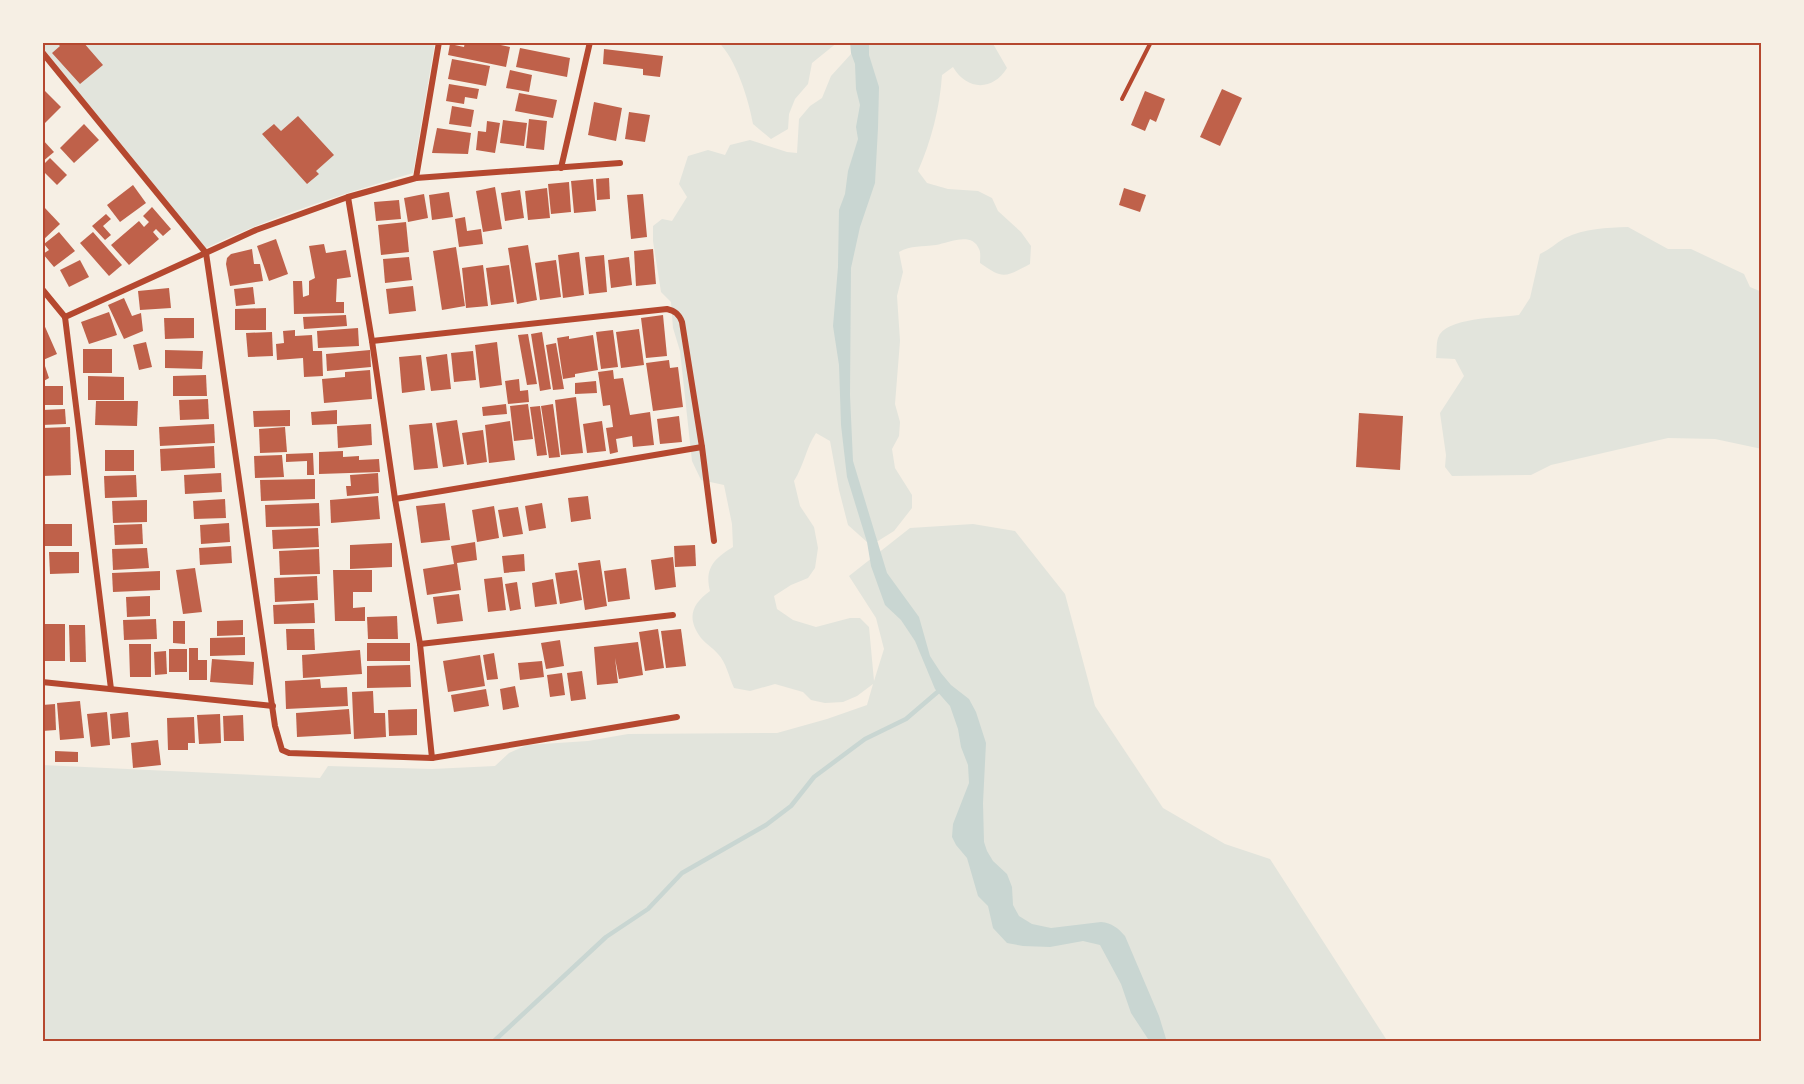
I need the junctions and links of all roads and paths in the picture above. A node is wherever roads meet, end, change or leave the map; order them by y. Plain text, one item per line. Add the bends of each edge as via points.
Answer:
1 (439, 42) edge
2 (590, 42) edge
3 (1151, 42) edge
4 (42, 52) edge
5 (1122, 99) dead end
6 (620, 163) dead end
7 (561, 168) junction
8 (416, 178) junction
9 (348, 197) junction
10 (206, 253) junction
11 (42, 289) edge
12 (65, 317) junction
13 (372, 341) junction
14 (702, 447) junction
15 (395, 499) junction
16 (714, 541) dead end
17 (673, 615) dead end
18 (420, 644) junction
19 (42, 682) edge
20 (111, 689) junction
21 (273, 706) junction
22 (677, 717) dead end
23 (432, 758) junction

1 - 8 street
2 - 7 street
3 - 5 lane
4 - 10 street
6 - 7 street
7 - 8 street
8 - 9 street
9 - 10 street via 256,230
9 - 13 street
10 - 12 street
10 - 21 street
11 - 12 street
12 - 20 street
13 - 14 street via 674,311 682,322
13 - 15 street
14 - 15 street
14 - 16 street
15 - 18 street
17 - 18 street
18 - 23 street
19 - 20 street
20 - 21 street
21 - 23 street via 276,735 282,750 289,753
22 - 23 street

